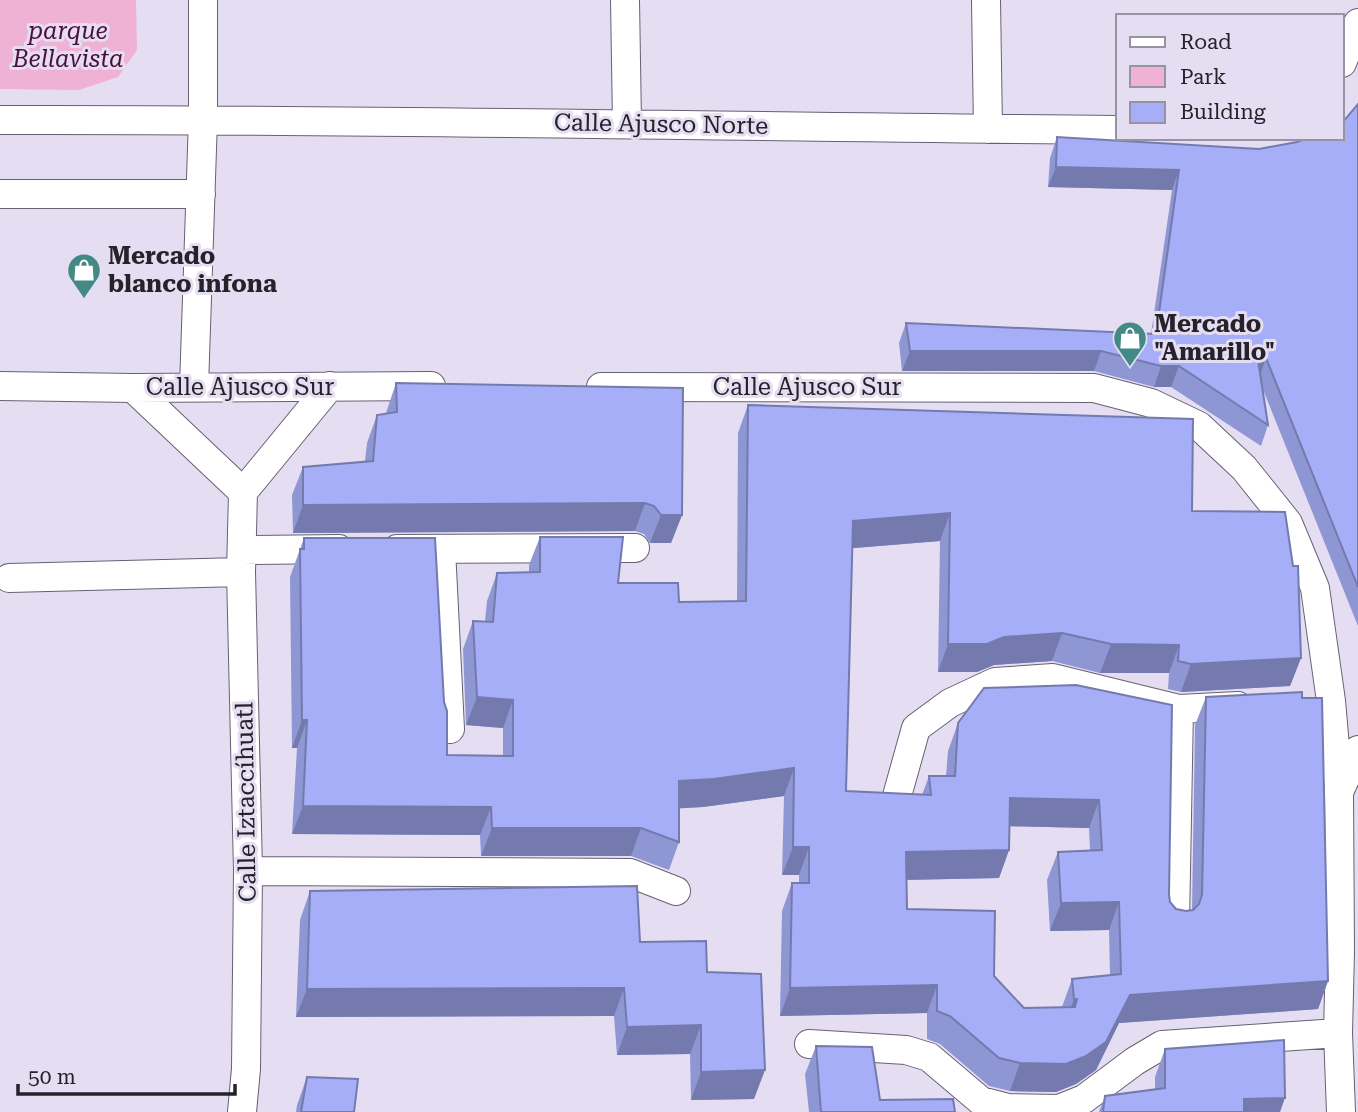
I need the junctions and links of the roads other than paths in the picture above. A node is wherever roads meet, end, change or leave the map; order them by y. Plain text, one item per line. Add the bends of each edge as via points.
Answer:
1 (203, 0) edge
2 (625, 0) edge
3 (985, 0) edge
4 (1358, 23) edge
5 (1344, 59) edge
6 (203, 119) junction
7 (0, 120) edge
8 (627, 123) junction
9 (988, 129) junction
10 (1116, 130) edge
11 (0, 194) edge
12 (201, 194) junction
13 (0, 386) edge
14 (330, 386) junction
15 (455, 386) edge
16 (194, 387) junction
17 (580, 387) edge
18 (133, 388) junction
19 (243, 492) junction
20 (441, 548) junction
21 (635, 548) dead end
22 (242, 561) junction
23 (9, 578) dead end
24 (1331, 701) junction
25 (1304, 703) edge
26 (1262, 705) edge
27 (1179, 709) junction
28 (450, 729) edge
29 (1358, 750) edge
30 (1339, 792) junction
31 (897, 796) edge
32 (248, 872) junction
33 (676, 891) dead end
34 (1349, 898) edge
35 (1175, 923) edge
36 (1349, 945) edge
37 (1338, 1033) junction
38 (809, 1044) dead end
39 (242, 1112) edge
40 (1340, 1112) edge

1 - 6 street
2 - 8 street
3 - 9 street
4 - 5 street
6 - 7 street, Calle Ajusco Norte
6 - 8 street, Calle Ajusco Norte
6 - 12 street
8 - 9 street, Calle Ajusco Norte
9 - 10 street, Calle Ajusco Norte
11 - 12 street
12 - 16 street
13 - 18 street, Calle Ajusco Sur
14 - 15 street, Calle Ajusco Sur
14 - 16 street, Calle Ajusco Sur
14 - 19 street
16 - 18 street, Calle Ajusco Sur
17 - 24 street, Calle Ajusco Sur via 1094,388 1151,403 1199,426 1244,468 1288,523 1315,587
18 - 19 street
19 - 22 street, Calle Iztaccíhuatl
20 - 21 street
20 - 22 street via 368,549
20 - 28 street
22 - 23 street
22 - 32 street, Calle Iztaccíhuatl
24 - 25 street
24 - 30 street, Calle Ajusco Sur
26 - 27 street
27 - 31 street via 1053,678 995,682 950,704 916,728
27 - 35 street
29 - 30 street
30 - 34 street, Calle Ajusco Sur
32 - 33 street via 630,873
32 - 39 street, Calle Iztaccíhuatl
34 - 36 street, Calle Ajusco Sur
36 - 37 street, Calle Ajusco Sur
37 - 38 street via 1162,1045 1084,1100 1059,1109 1009,1108 981,1101 929,1056 906,1050
37 - 40 street, Calle Ajusco Sur

